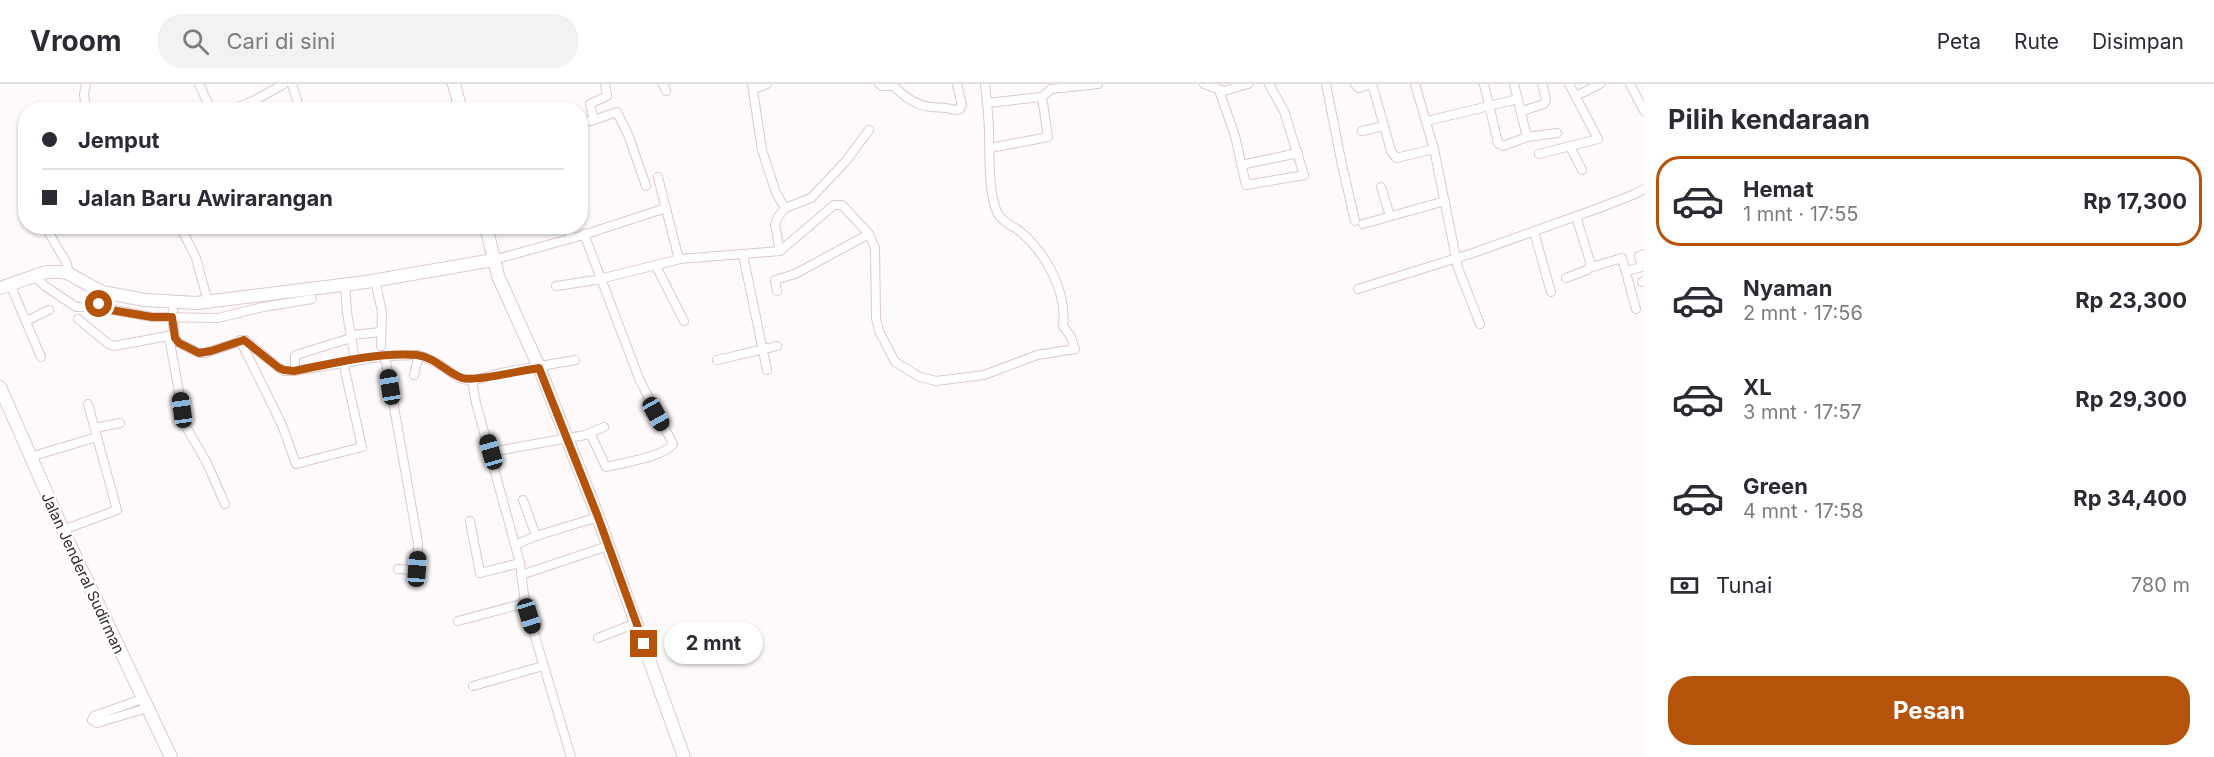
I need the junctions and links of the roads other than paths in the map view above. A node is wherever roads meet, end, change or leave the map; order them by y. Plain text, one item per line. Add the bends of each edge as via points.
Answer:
1 (87, 84) edge
2 (199, 84) edge
3 (285, 84) edge
4 (292, 84) edge
5 (454, 84) edge
6 (605, 84) edge
7 (767, 84) edge
8 (879, 84) edge
9 (957, 84) edge
10 (986, 84) edge
11 (1098, 84) edge
12 (1204, 84) edge
13 (1248, 84) edge
14 (1269, 84) edge
15 (1326, 84) edge
16 (1355, 84) edge
17 (1371, 84) edge
18 (1415, 84) edge
19 (1484, 84) edge
20 (1514, 84) edge
21 (1542, 84) edge
22 (1569, 84) edge
23 (1600, 84) edge
24 (1630, 84) edge
25 (753, 87) edge
26 (1230, 87) edge
27 (1219, 90) junction
28 (1576, 96) junction
29 (1042, 97) junction
30 (1518, 99) junction
31 (85, 102) edge
32 (207, 102) edge
33 (250, 102) edge
34 (298, 102) edge
35 (459, 102) edge
36 (987, 103) junction
37 (1490, 106) junction
38 (1522, 111) junction
39 (1644, 111) edge
40 (594, 120) junction
41 (588, 121) edge
42 (1427, 121) junction
43 (1384, 126) junction
44 (869, 130) dead end
45 (1362, 131) dead end
46 (1557, 133) dead end
47 (1527, 137) junction
48 (1570, 147) junction
49 (990, 148) junction
50 (1434, 149) junction
51 (1298, 153) junction
52 (1539, 154) dead end
53 (1241, 165) junction
54 (1582, 170) dead end
55 (658, 177) dead end
56 (646, 186) dead end
57 (1381, 187) dead end
58 (1644, 189) edge
59 (1445, 201) junction
60 (666, 208) junction
61 (785, 208) junction
62 (1390, 216) junction
63 (1576, 216) junction
64 (1534, 232) junction
65 (588, 233) edge
66 (50, 234) edge
67 (184, 234) edge
68 (488, 234) edge
69 (570, 234) edge
70 (584, 234) joint
71 (869, 234) junction
72 (572, 238) junction
73 (780, 248) junction
74 (1644, 254) edge
75 (743, 255) junction
76 (678, 256) dead end
77 (1456, 259) junction
78 (493, 260) junction
79 (656, 266) junction
80 (1589, 268) junction
81 (1626, 271) junction
82 (69, 274) junction
83 (40, 275) junction
84 (601, 276) junction
85 (1566, 278) dead end
86 (5, 286) edge
87 (556, 286) dead end
88 (376, 287) junction
89 (346, 288) junction
90 (1358, 289) dead end
91 (777, 291) dead end
92 (1551, 292) dead end
93 (297, 295) junction
94 (312, 299) dead end
95 (100, 300) junction
96 (208, 302) junction
97 (239, 305) junction
98 (173, 309) junction
99 (1636, 309) dead end
100 (49, 310) dead end
101 (78, 319) dead end
102 (26, 321) junction
103 (684, 321) dead end
104 (1480, 324) dead end
105 (381, 332) junction
106 (172, 336) junction
107 (351, 337) junction
108 (240, 340) junction
109 (381, 346) dead end
110 (777, 346) dead end
111 (763, 349) junction
112 (419, 355) junction
113 (385, 356) junction
114 (41, 357) dead end
115 (355, 360) junction
116 (575, 360) dead end
117 (717, 360) dead end
118 (343, 362) junction
119 (539, 368) junction
120 (767, 370) dead end
121 (295, 371) junction
122 (414, 375) dead end
123 (472, 381) junction
124 (0, 387) edge
125 (88, 404) dead end
126 (120, 423) dead end
127 (604, 427) dead end
128 (96, 433) junction
129 (590, 433) junction
130 (567, 437) junction
131 (491, 452) junction
132 (30, 457) junction
133 (523, 500) dead end
134 (225, 504) dead end
135 (598, 517) junction
136 (470, 521) dead end
137 (63, 530) junction
138 (536, 536) junction
139 (515, 545) junction
140 (608, 546) junction
141 (520, 564) junction
142 (398, 569) dead end
143 (521, 575) junction
144 (525, 603) junction
145 (458, 621) dead end
146 (636, 623) junction
147 (598, 638) dead end
148 (543, 666) junction
149 (473, 686) dead end
150 (144, 703) junction
151 (171, 757) edge
152 (571, 757) edge
153 (684, 757) edge

1 - 31 street
2 - 32 street
3 - 33 street
4 - 34 street
5 - 35 street
6 - 40 street via 607,96 590,104
7 - 25 street
8 - 9 street via 894,86 922,105 955,110 962,105
10 - 36 street
11 - 29 street via 1051,88
12 - 27 street
13 - 26 street
14 - 51 street via 1284,111
15 - 62 street via 1342,165 1359,223
16 - 17 street via 1359,88
17 - 43 street
18 - 42 street
19 - 37 street
20 - 30 street
21 - 38 street via 1544,104
22 - 28 street
23 - 28 street
24 - 39 street
25 - 61 street via 762,150
26 - 27 street
27 - 53 street
28 - 48 street via 1598,139
29 - 36 street
29 - 49 street via 1048,136
30 - 37 street
30 - 38 street
36 - 49 street
37 - 42 street
37 - 47 street via 1500,146
38 - 47 street
40 - 41 street
40 - 56 street via 617,112
42 - 50 street
43 - 45 street
43 - 50 street via 1396,158
44 - 61 street via 811,198
46 - 47 street
48 - 52 street
48 - 54 street
49 - 71 street via 996,210 1044,256 1054,278 1064,315 1063,326 1074,350 1036,355 984,375 936,381 920,377 895,362 879,331 875,248
50 - 59 street
51 - 53 street
51 - 53 street via 1303,176 1246,185
55 - 60 street
57 - 62 street
58 - 63 street
59 - 62 street
59 - 77 street
60 - 65 street
60 - 76 street
61 - 73 street via 775,225
63 - 64 street
63 - 80 street
64 - 77 street
64 - 92 street
66 - 82 street
67 - 96 street via 196,258
68 - 78 street
69 - 72 street
70 - 72 street
70 - 84 street
71 - 73 street via 838,204
71 - 91 street via 775,280
72 - 78 street
73 - 75 street
74 - 81 street via 1639,256 1642,267
75 - 79 street via 680,259
75 - 111 street
77 - 90 street
77 - 104 street
78 - 88 street
78 - 119 street
79 - 84 street
79 - 103 street
80 - 81 street via 1619,257
80 - 85 street
81 - 99 street
82 - 83 street
82 - 95 street
83 - 86 street
83 - 95 street via 45,286 76,307
84 - 87 street
84 - 129 street via 640,381 673,444 667,450 606,467
86 - 102 street
88 - 89 street
88 - 105 street via 382,312
89 - 93 street
89 - 107 street
93 - 94 street
93 - 97 street
95 - 98 street via 145,300
96 - 97 street
96 - 98 street
97 - 98 street via 218,318
98 - 106 street
100 - 102 street
101 - 106 street via 114,346
102 - 114 street
105 - 107 street
105 - 109 street
106 - 108 street via 199,353
106 - 134 street via 185,425
107 - 115 street
107 - 121 street via 296,355
108 - 118 street via 282,425 296,464 362,447
108 - 121 street via 284,370
110 - 111 street
111 - 117 street
111 - 120 street
112 - 113 street
112 - 122 street
112 - 123 street via 459,378
113 - 115 street
113 - 142 street via 418,543 417,570
115 - 118 street
116 - 119 street
118 - 121 street
119 - 123 street
119 - 130 street
123 - 131 street
124 - 132 street, Jalan Jenderal Sudirman
125 - 128 street
126 - 128 street
127 - 129 street
128 - 132 street
128 - 137 street via 117,510
129 - 130 street
130 - 131 street
130 - 135 street
131 - 139 street
132 - 137 street, Jalan Jenderal Sudirman
133 - 138 street
135 - 138 street
135 - 140 street
136 - 141 street via 480,573
137 - 150 street, Jalan Jenderal Sudirman
138 - 139 street
139 - 141 street
140 - 143 street
140 - 146 street
141 - 143 street
143 - 144 street
144 - 145 street
144 - 148 street
146 - 147 street
146 - 153 street
148 - 149 street
148 - 152 street
150 - 150 street via 97,723 92,720 94,716
150 - 151 street, Jalan Jenderal Sudirman

